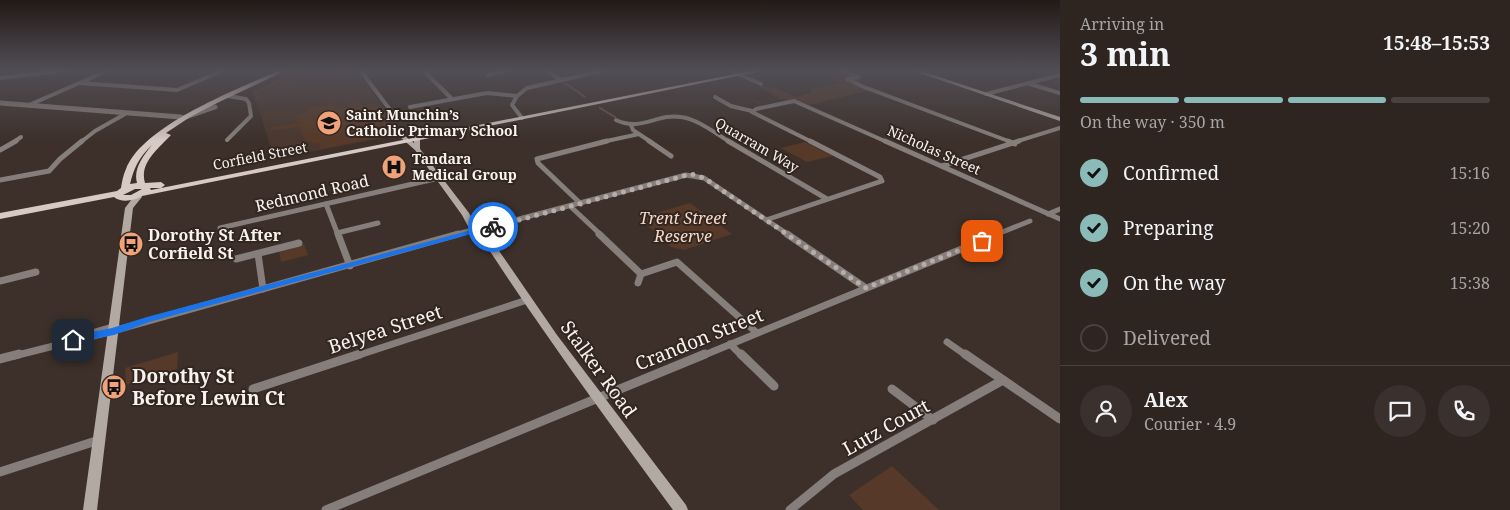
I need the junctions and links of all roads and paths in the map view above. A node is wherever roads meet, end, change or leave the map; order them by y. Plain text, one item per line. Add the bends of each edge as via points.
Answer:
1 (55, 94) edge
2 (238, 94) edge
3 (239, 94) edge
4 (378, 94) edge
5 (447, 94) edge
6 (482, 94) edge
7 (495, 94) edge
8 (521, 94) edge
9 (634, 94) edge
10 (882, 94) edge
11 (986, 94) edge
12 (517, 96) junction
13 (715, 96) dead end
14 (232, 97) junction
15 (452, 99) junction
16 (0, 103) edge
17 (29, 105) junction
18 (215, 107) junction
19 (410, 107) dead end
20 (391, 111) dead end
21 (752, 111) junction
22 (125, 114) junction
23 (520, 116) junction
24 (182, 119) junction
25 (1060, 119) edge
26 (616, 120) dead end
27 (631, 126) junction
28 (179, 127) junction
29 (1060, 128) edge
30 (639, 134) junction
31 (21, 137) dead end
32 (415, 137) junction
33 (404, 139) junction
34 (227, 140) dead end
35 (1015, 144) junction
36 (417, 149) junction
37 (0, 150) edge
38 (671, 156) dead end
39 (942, 166) junction
40 (439, 178) junction
41 (0, 180) edge
42 (142, 191) junction
43 (123, 197) junction
44 (827, 199) junction
45 (326, 204) junction
46 (581, 204) junction
47 (570, 206) junction
48 (1060, 209) edge
49 (1048, 214) junction
50 (0, 216) edge
51 (1060, 219) edge
52 (766, 220) junction
53 (1030, 221) dead end
54 (0, 222) edge
55 (378, 223) dead end
56 (220, 228) dead end
57 (477, 229) junction
58 (337, 234) junction
59 (450, 237) joint
60 (299, 243) dead end
61 (491, 248) joint
62 (258, 254) junction
63 (236, 259) dead end
64 (350, 266) junction
65 (36, 272) dead end
66 (640, 274) junction
67 (0, 281) edge
68 (638, 283) dead end
69 (866, 288) junction
70 (263, 289) junction
71 (527, 300) junction
72 (114, 329) junction
73 (757, 333) junction
74 (947, 342) dead end
75 (730, 344) junction
76 (0, 359) edge
77 (1003, 380) junction
78 (774, 386) dead end
79 (253, 389) dead end
80 (892, 389) dead end
81 (599, 398) junction
82 (1060, 419) edge
83 (933, 420) junction
84 (99, 440) junction
85 (0, 472) edge
86 (90, 510) edge
87 (326, 510) edge
88 (681, 510) edge
89 (790, 510) edge

1 - 17 street
2 - 14 main road
3 - 14 main road
4 - 20 street
5 - 15 street
6 - 15 street
7 - 12 street
8 - 12 street
9 - 23 main road, Corfield Street
10 - 35 street
11 - 25 main road
12 - 23 street via 512,105
13 - 21 street via 734,108
14 - 18 main road
14 - 24 main road
14 - 34 street via 248,101 251,116
15 - 19 street
16 - 17 street
17 - 22 street
18 - 24 street
18 - 28 main road
21 - 39 street, Nicholas Street via 790,101 798,102
21 - 44 street via 882,180
22 - 24 street
22 - 41 street via 95,131 49,171
23 - 32 main road, Corfield Street
24 - 28 street
24 - 43 main road via 147,144 138,155 127,176
26 - 27 street
27 - 30 street
27 - 44 street, Quarram Way via 669,116 690,119
28 - 42 main road via 162,139 146,158 139,174
29 - 35 street
30 - 38 street
30 - 46 street via 537,159
31 - 37 street
32 - 33 main road, Corfield Street
32 - 36 main road
33 - 36 main road, Stalker Road
33 - 42 main road, Corfield Street
35 - 39 street
36 - 40 main road, Stalker Road
39 - 49 street, Nicholas Street
40 - 45 street, Redmond Road
40 - 57 main road, Stalker Road
42 - 43 main road, Corfield Street
42 - 43 main road
43 - 50 main road
43 - 54 main road
43 - 72 main road
44 - 52 street
45 - 56 street, Redmond Road
45 - 58 street
46 - 47 street
46 - 52 street via 695,175
47 - 57 street
47 - 66 street
48 - 49 street
49 - 51 street, Nicholas Street
52 - 69 street
53 - 69 street, Crandon Street
55 - 58 street
57 - 59 street
57 - 61 main road, Stalker Road
58 - 64 street
59 - 64 street
60 - 62 street
61 - 71 main road, Stalker Road
62 - 63 street
62 - 70 street
64 - 70 street
65 - 67 street
66 - 68 street
66 - 73 street via 677,259
69 - 73 street, Crandon Street
70 - 72 street
71 - 79 street, Belyea Street
71 - 81 main road, Stalker Road
72 - 76 street
72 - 84 main road
73 - 75 street, Crandon Street
74 - 77 street
75 - 78 street
75 - 81 street, Crandon Street
77 - 82 street
77 - 83 street, Lutz Court
80 - 83 street
81 - 87 street, Crandon Street
81 - 88 main road, Stalker Road
83 - 89 street, Lutz Court via 834,474
84 - 85 street
84 - 86 main road

